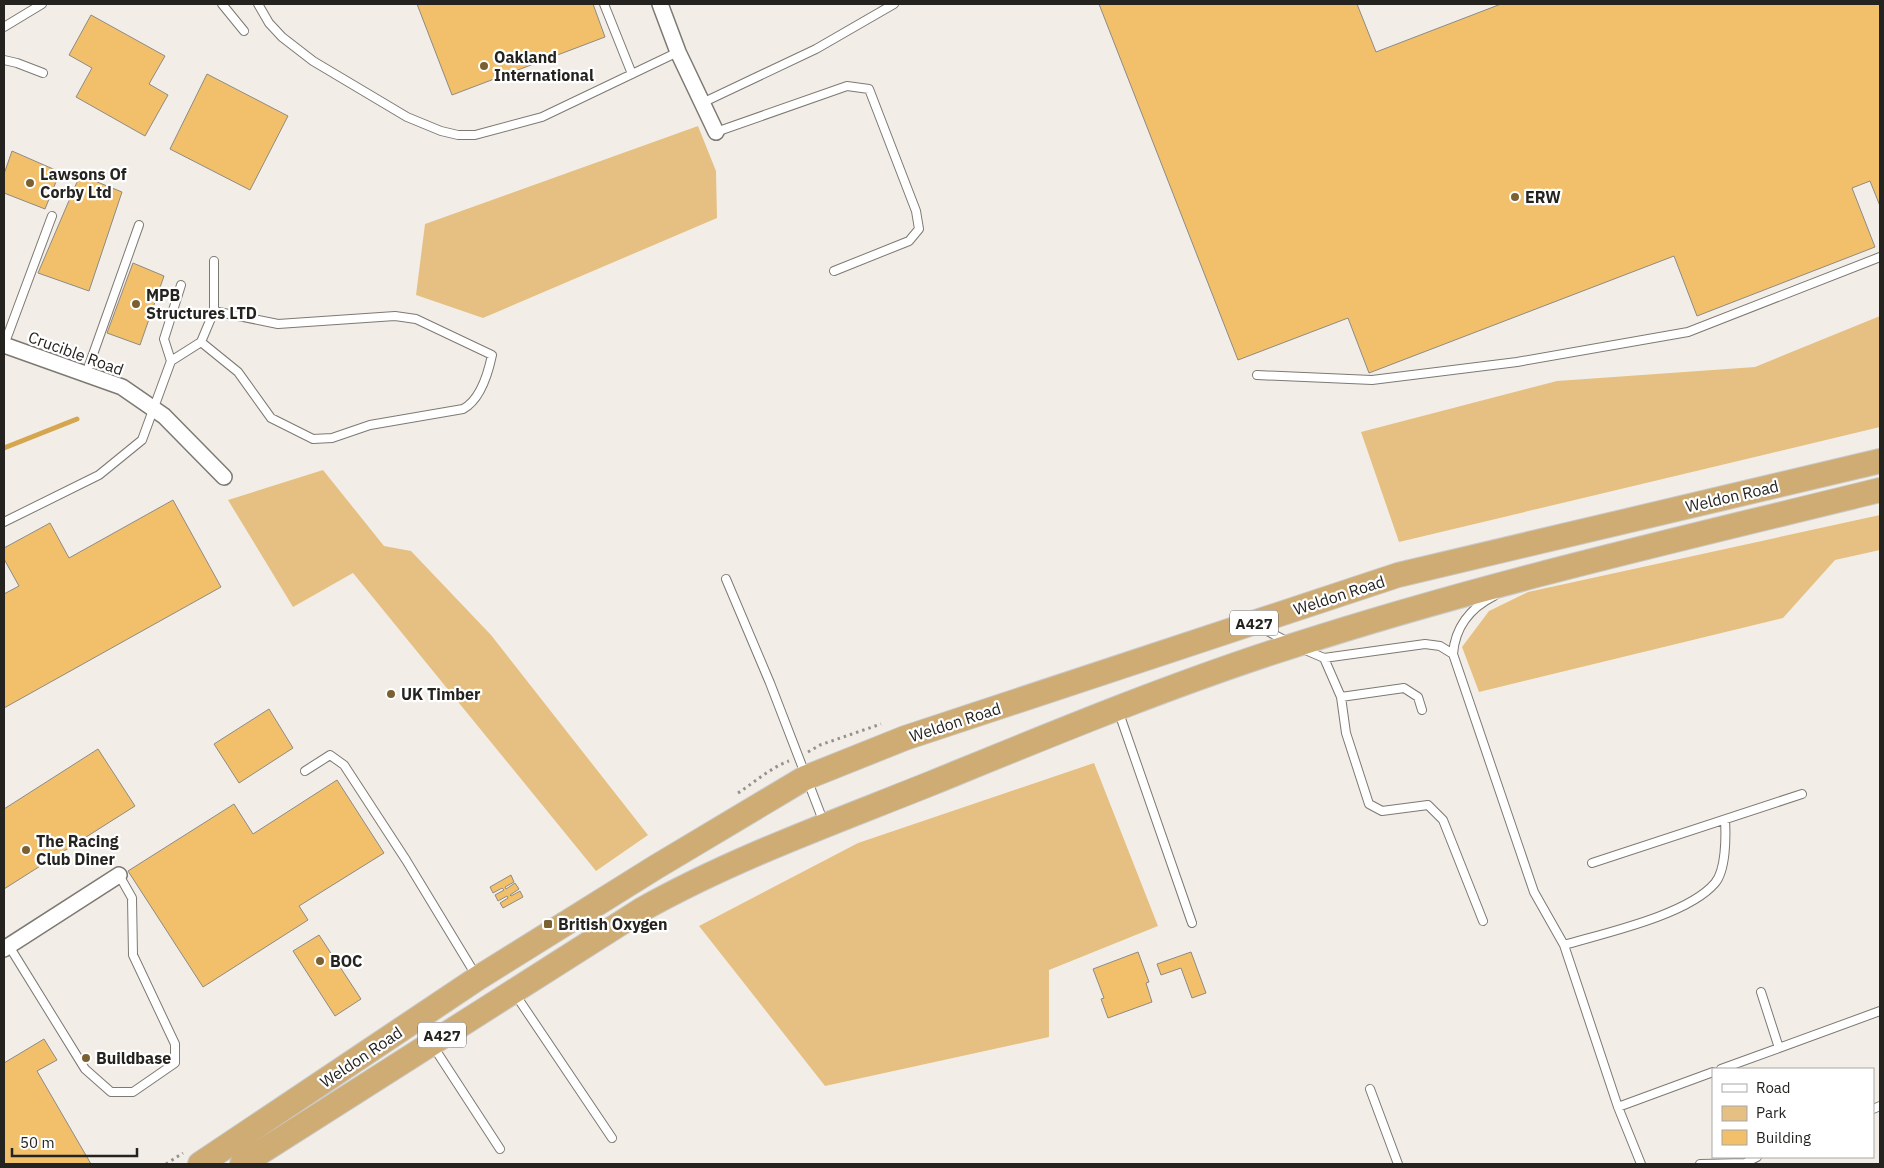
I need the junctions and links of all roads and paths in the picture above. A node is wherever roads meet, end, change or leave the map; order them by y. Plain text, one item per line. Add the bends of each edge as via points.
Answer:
1 (42, 4) edge
2 (222, 4) edge
3 (258, 4) edge
4 (604, 4) edge
5 (660, 4) edge
6 (894, 4) edge
7 (4, 27) edge
8 (244, 32) dead end
9 (678, 52) junction
10 (4, 60) edge
11 (43, 73) dead end
12 (632, 74) junction
13 (702, 103) junction
14 (716, 132) joint
15 (52, 216) dead end
16 (139, 225) dead end
17 (1880, 257) edge
18 (214, 260) dead end
19 (834, 270) dead end
20 (181, 285) dead end
21 (214, 310) junction
22 (201, 342) junction
23 (4, 345) edge
24 (170, 361) junction
25 (86, 374) junction
26 (1257, 375) dead end
27 (152, 408) junction
28 (1880, 461) edge
29 (224, 477) dead end
30 (1880, 490) edge
31 (4, 522) edge
32 (1549, 572) junction
33 (726, 579) dead end
34 (1252, 623) junction
35 (1293, 645) junction
36 (1453, 654) junction
37 (1324, 658) junction
38 (1341, 696) junction
39 (1117, 708) junction
40 (1422, 710) dead end
41 (305, 771) dead end
42 (805, 778) junction
43 (1802, 794) dead end
44 (1725, 820) junction
45 (825, 826) junction
46 (1592, 863) dead end
47 (119, 875) joint
48 (1483, 921) dead end
49 (1192, 923) dead end
50 (1564, 945) junction
51 (6, 947) edge
52 (478, 978) junction
53 (512, 990) junction
54 (1761, 992) dead end
55 (1880, 1011) edge
56 (431, 1042) junction
57 (1780, 1048) junction
58 (1724, 1068) edge
59 (1712, 1072) edge
60 (1370, 1089) dead end
61 (1618, 1107) junction
62 (612, 1138) dead end
63 (500, 1150) dead end
64 (1755, 1158) edge
65 (200, 1164) edge
66 (242, 1164) edge
67 (1398, 1164) edge
68 (1641, 1164) edge
69 (1700, 1164) edge

1 - 7 lane
2 - 8 lane
3 - 12 lane via 282,37 313,61 407,117 458,135 476,135 542,117
4 - 12 lane
5 - 9 street
6 - 13 lane via 816,49
9 - 12 lane
9 - 13 street
10 - 11 lane
13 - 14 street
14 - 19 lane via 846,86 869,89 916,210 919,229 909,241
15 - 23 lane
16 - 25 lane
17 - 26 lane via 1688,332 1517,362 1372,380
18 - 21 lane
20 - 24 lane via 164,339
21 - 22 lane
21 - 22 lane via 278,324 396,316 416,319 492,355 489,370 472,404 463,409 370,425 332,438 313,439 271,418 238,372
22 - 24 lane
23 - 25 street, Crucible Road
24 - 27 lane
25 - 27 street, Crucible Road via 122,387
27 - 29 street, Crucible Road via 164,416
27 - 31 lane via 142,440 99,476
28 - 34 highway, Weldon Road / A427 via 1398,575
30 - 32 highway, Weldon Road / A427
32 - 35 highway, Weldon Road / A427
32 - 36 lane via 1473,610 1455,636
33 - 42 lane via 770,683
34 - 35 lane
34 - 42 highway, Weldon Road / A427 via 905,738
35 - 37 lane
35 - 39 highway, Weldon Road / A427
36 - 37 lane via 1440,646 1425,644
36 - 50 lane via 1534,892
37 - 38 lane
38 - 40 lane via 1404,688 1418,697
38 - 48 lane via 1346,733 1369,804 1382,811 1428,805 1443,820
39 - 45 highway, Weldon Road / A427
39 - 49 lane
41 - 52 lane via 330,755 344,765
42 - 45 lane
42 - 52 highway, Weldon Road / A427
43 - 44 lane
44 - 46 lane
44 - 50 lane via 1726,848 1716,882 1692,902 1644,921
45 - 53 highway, Weldon Road / A427 via 676,890
47 - 51 street
47 - 51 lane via 132,898 133,955 175,1044 175,1062 133,1092 111,1092 85,1070
50 - 61 lane
52 - 65 highway, Weldon Road / A427
53 - 56 highway, Weldon Road / A427
53 - 62 lane
54 - 57 lane
55 - 57 lane
56 - 63 lane
56 - 66 highway, Weldon Road / A427
57 - 58 lane
59 - 61 lane
60 - 67 lane
61 - 68 lane
64 - 69 lane via 1745,1163

